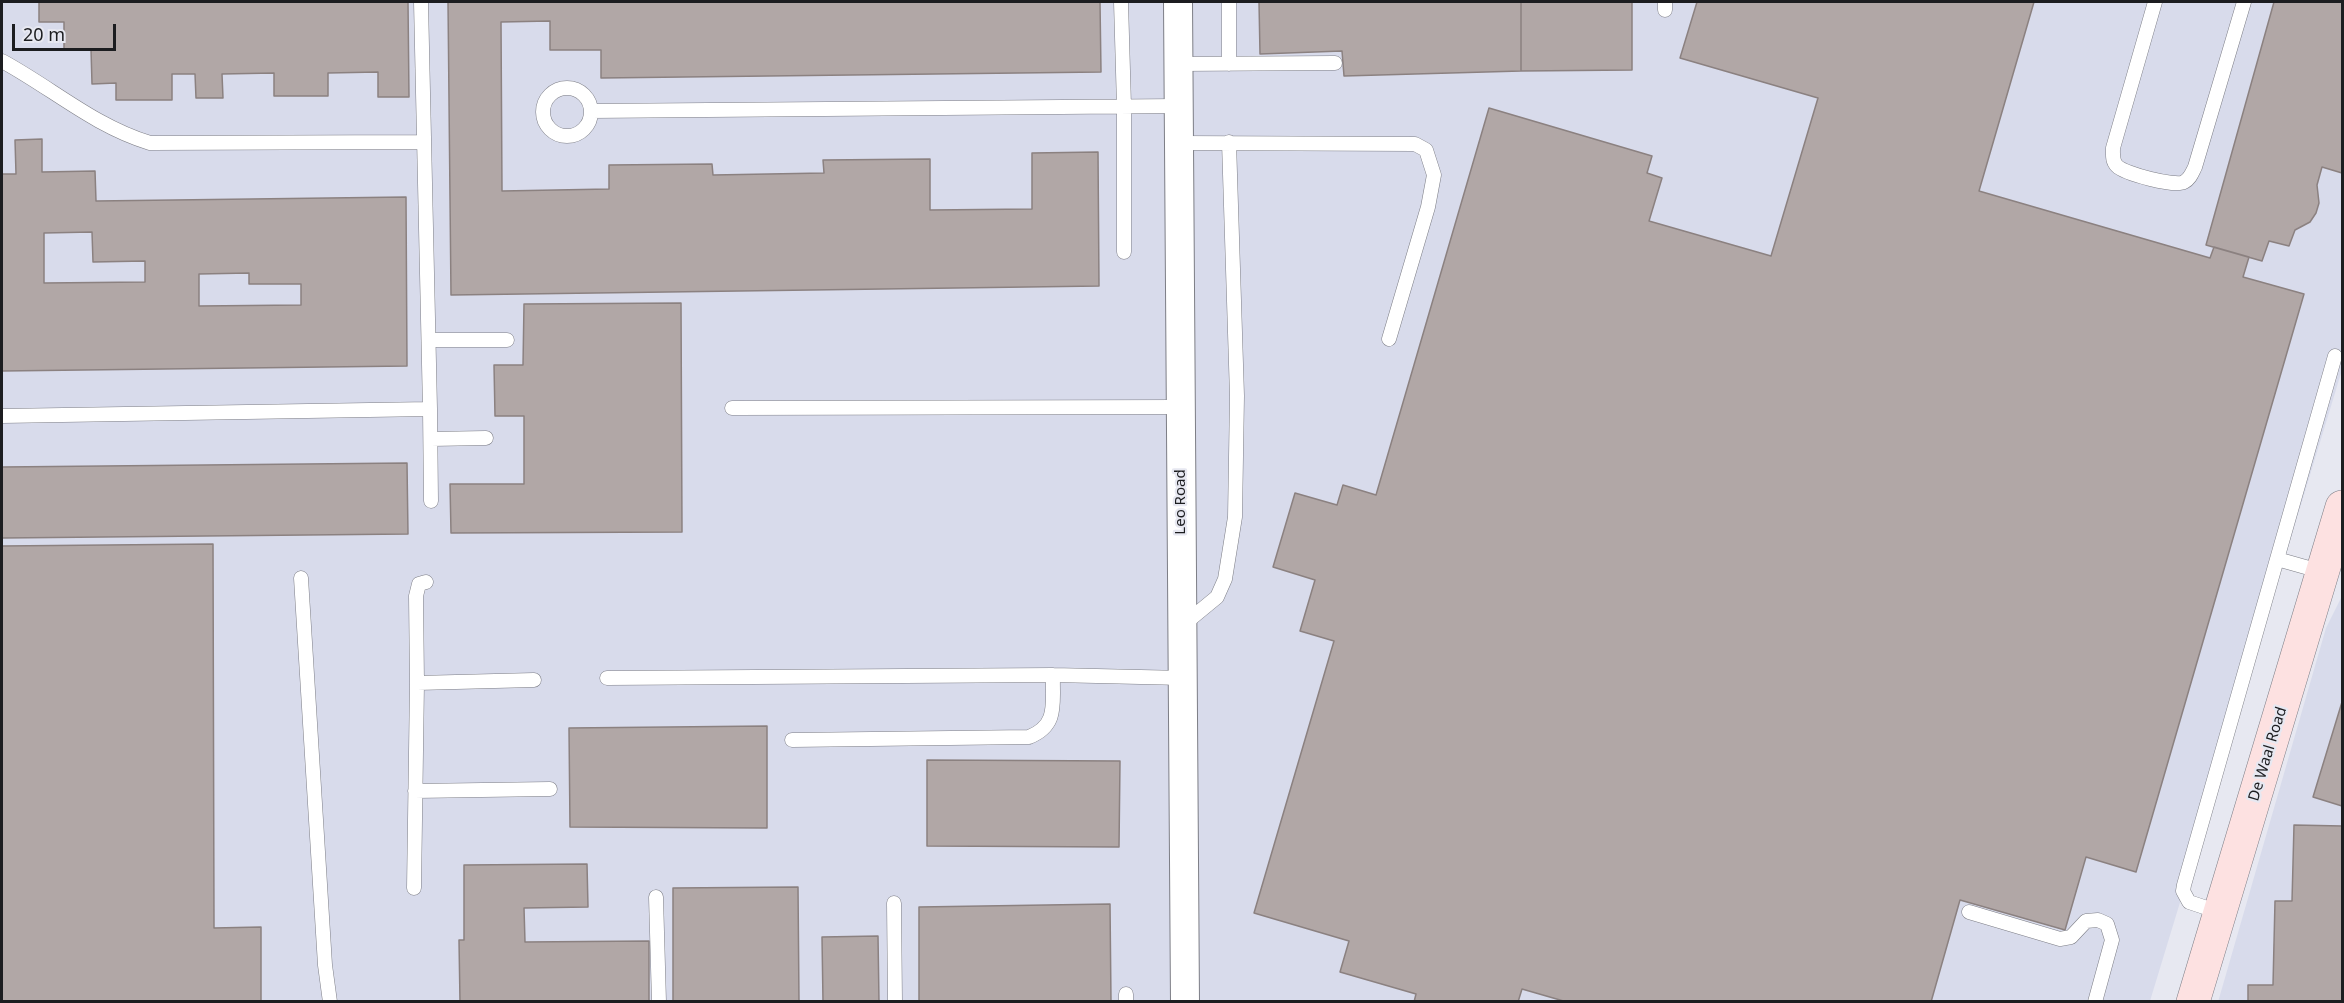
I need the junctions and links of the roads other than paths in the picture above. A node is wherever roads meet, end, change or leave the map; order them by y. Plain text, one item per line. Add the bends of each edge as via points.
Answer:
1 (421, 2) edge
2 (1121, 2) edge
3 (1178, 2) edge
4 (1228, 2) edge
5 (2155, 2) edge
6 (2244, 2) edge
7 (2, 61) edge
8 (1335, 63) dead end
9 (1178, 64) junction
10 (1229, 64) junction
11 (1124, 106) junction
12 (1178, 106) junction
13 (591, 111) dead end
14 (423, 142) junction
15 (1229, 142) junction
16 (1178, 143) junction
17 (1124, 252) dead end
18 (1389, 339) dead end
19 (429, 340) junction
20 (507, 340) dead end
21 (2335, 356) dead end
22 (1180, 407) junction
23 (430, 408) junction
24 (732, 408) dead end
25 (2, 416) edge
26 (486, 438) dead end
27 (431, 439) junction
28 (431, 501) dead end
29 (2343, 507) edge
30 (2277, 559) junction
31 (2333, 575) edge
32 (302, 578) dead end
33 (426, 582) dead end
34 (1182, 626) junction
35 (1053, 675) junction
36 (607, 678) dead end
37 (1184, 678) junction
38 (534, 680) dead end
39 (417, 682) junction
40 (792, 740) dead end
41 (550, 789) dead end
42 (415, 791) junction
43 (414, 888) dead end
44 (656, 897) dead end
45 (894, 903) dead end
46 (1969, 912) dead end
47 (2219, 912) junction
48 (330, 1002) edge
49 (659, 1002) edge
50 (895, 1002) edge
51 (1185, 1002) edge
52 (2095, 1002) edge
53 (2193, 1002) edge

1 - 14 lane
2 - 11 lane
3 - 9 street, Leo Road
4 - 10 lane
5 - 6 lane via 2113,148 2113,160 2126,171 2173,184 2183,183 2195,167
7 - 14 lane via 97,122 121,135 150,143
8 - 10 lane
9 - 10 lane
9 - 12 street, Leo Road
11 - 12 lane
11 - 13 lane
11 - 17 lane
12 - 16 street, Leo Road
14 - 19 lane
15 - 16 lane
15 - 18 lane via 1415,144 1426,150 1434,175 1428,207
15 - 34 lane via 1237,396 1235,517 1229,560 1217,597
16 - 22 street, Leo Road
19 - 20 lane
19 - 23 lane
21 - 30 lane
22 - 24 lane
22 - 34 street, Leo Road
23 - 25 lane
23 - 27 lane
26 - 27 lane
27 - 28 lane
29 - 31 main road, De Waal Road
30 - 31 lane
30 - 47 lane via 2183,891 2189,902
31 - 47 main road, De Waal Road
32 - 48 lane
33 - 39 lane via 419,584 416,596
34 - 37 street, Leo Road
35 - 36 lane
35 - 37 lane
35 - 40 lane via 1051,720 1042,732 1029,737
37 - 51 street, Leo Road
38 - 39 lane
39 - 42 lane
41 - 42 lane
42 - 43 lane
44 - 49 lane
45 - 50 lane
46 - 52 lane via 2060,939 2071,937 2092,919 2107,924 2112,940
47 - 53 main road, De Waal Road

